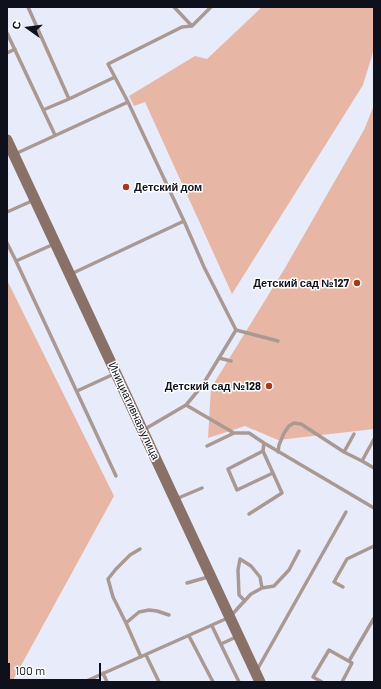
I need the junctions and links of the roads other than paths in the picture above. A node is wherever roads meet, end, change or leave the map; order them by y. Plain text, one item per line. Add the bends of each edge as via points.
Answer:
1 (28, 7) edge
2 (174, 7) edge
3 (211, 7) edge
4 (192, 26) junction
5 (7, 33) edge
6 (15, 49) junction
7 (7, 53) edge
8 (115, 77) junction
9 (69, 99) junction
10 (128, 102) junction
11 (43, 110) junction
12 (55, 136) junction
13 (7, 140) edge
14 (14, 155) junction
15 (35, 199) junction
16 (7, 212) edge
17 (184, 221) junction
18 (7, 243) edge
19 (55, 243) junction
20 (16, 261) junction
21 (70, 275) junction
22 (236, 330) junction
23 (278, 341) dead end
24 (219, 358) junction
25 (231, 361) dead end
26 (116, 373) junction
27 (77, 391) junction
28 (186, 405) junction
29 (143, 430) junction
30 (234, 433) junction
31 (354, 434) dead end
32 (374, 439) edge
33 (264, 443) junction
34 (207, 446) dead end
35 (263, 451) junction
36 (278, 452) junction
37 (344, 452) junction
38 (362, 461) junction
39 (374, 468) edge
40 (273, 473) junction
41 (116, 476) dead end
42 (202, 488) dead end
43 (175, 499) junction
44 (374, 508) edge
45 (346, 512) dead end
46 (249, 514) dead end
47 (374, 546) edge
48 (140, 549) dead end
49 (299, 551) dead end
50 (211, 576) junction
51 (187, 583) dead end
52 (343, 587) dead end
53 (262, 588) junction
54 (245, 601) junction
55 (169, 615) dead end
56 (230, 617) junction
57 (374, 618) edge
58 (126, 623) junction
59 (212, 626) junction
60 (239, 635) junction
61 (189, 636) junction
62 (221, 644) junction
63 (146, 655) junction
64 (141, 657) junction
65 (349, 661) junction
66 (103, 674) junction
67 (258, 677) edge
68 (84, 682) edge
69 (107, 682) edge
70 (160, 682) edge
71 (213, 682) edge
72 (239, 682) edge
73 (322, 682) edge
74 (342, 682) edge

1 - 9 lane
2 - 4 lane
3 - 4 lane
4 - 8 lane via 182,27 108,64
5 - 6 lane
6 - 7 lane
6 - 11 lane
8 - 9 lane
8 - 10 lane
9 - 11 lane
10 - 12 lane
10 - 17 lane
11 - 12 lane
12 - 14 lane
13 - 14 main road, Инициативная улица
14 - 15 main road, Инициативная улица
15 - 16 lane
15 - 19 main road, Инициативная улица
17 - 21 lane
17 - 22 lane
18 - 20 lane
19 - 20 lane
19 - 21 main road, Инициативная улица
20 - 27 lane
21 - 26 main road, Инициативная улица
22 - 23 lane
22 - 24 lane
24 - 25 lane
24 - 28 lane via 202,386
26 - 27 lane
26 - 29 main road, Инициативная улица
27 - 41 lane
28 - 29 lane
28 - 30 lane
29 - 43 main road, Инициативная улица
30 - 33 lane via 249,433
30 - 34 lane
31 - 37 lane
32 - 38 lane
33 - 35 lane
33 - 36 lane
35 - 40 lane
35 - 40 lane via 228,469 237,490
36 - 37 lane via 284,433 288,426 294,423 302,424
36 - 44 lane
37 - 38 lane
38 - 39 lane
40 - 46 lane via 282,493
42 - 43 lane
43 - 50 main road, Инициативная улица
45 - 67 lane
47 - 52 lane via 347,559 334,582
48 - 58 lane via 130,555 108,579 113,597
49 - 53 lane via 289,570 274,586
50 - 51 lane
50 - 56 main road, Инициативная улица
53 - 54 lane
53 - 54 lane via 260,577 240,560 239,594
54 - 56 lane
55 - 58 lane via 148,610 139,612
56 - 59 lane
56 - 60 main road, Инициативная улица
57 - 65 lane
58 - 64 lane
59 - 61 lane
59 - 62 lane
60 - 62 lane
60 - 67 main road, Инициативная улица
61 - 63 lane
61 - 71 lane
62 - 72 lane
63 - 64 lane
63 - 70 lane
64 - 66 lane
65 - 73 lane via 329,650 313,677
65 - 74 lane via 352,663
66 - 68 lane
66 - 69 lane

